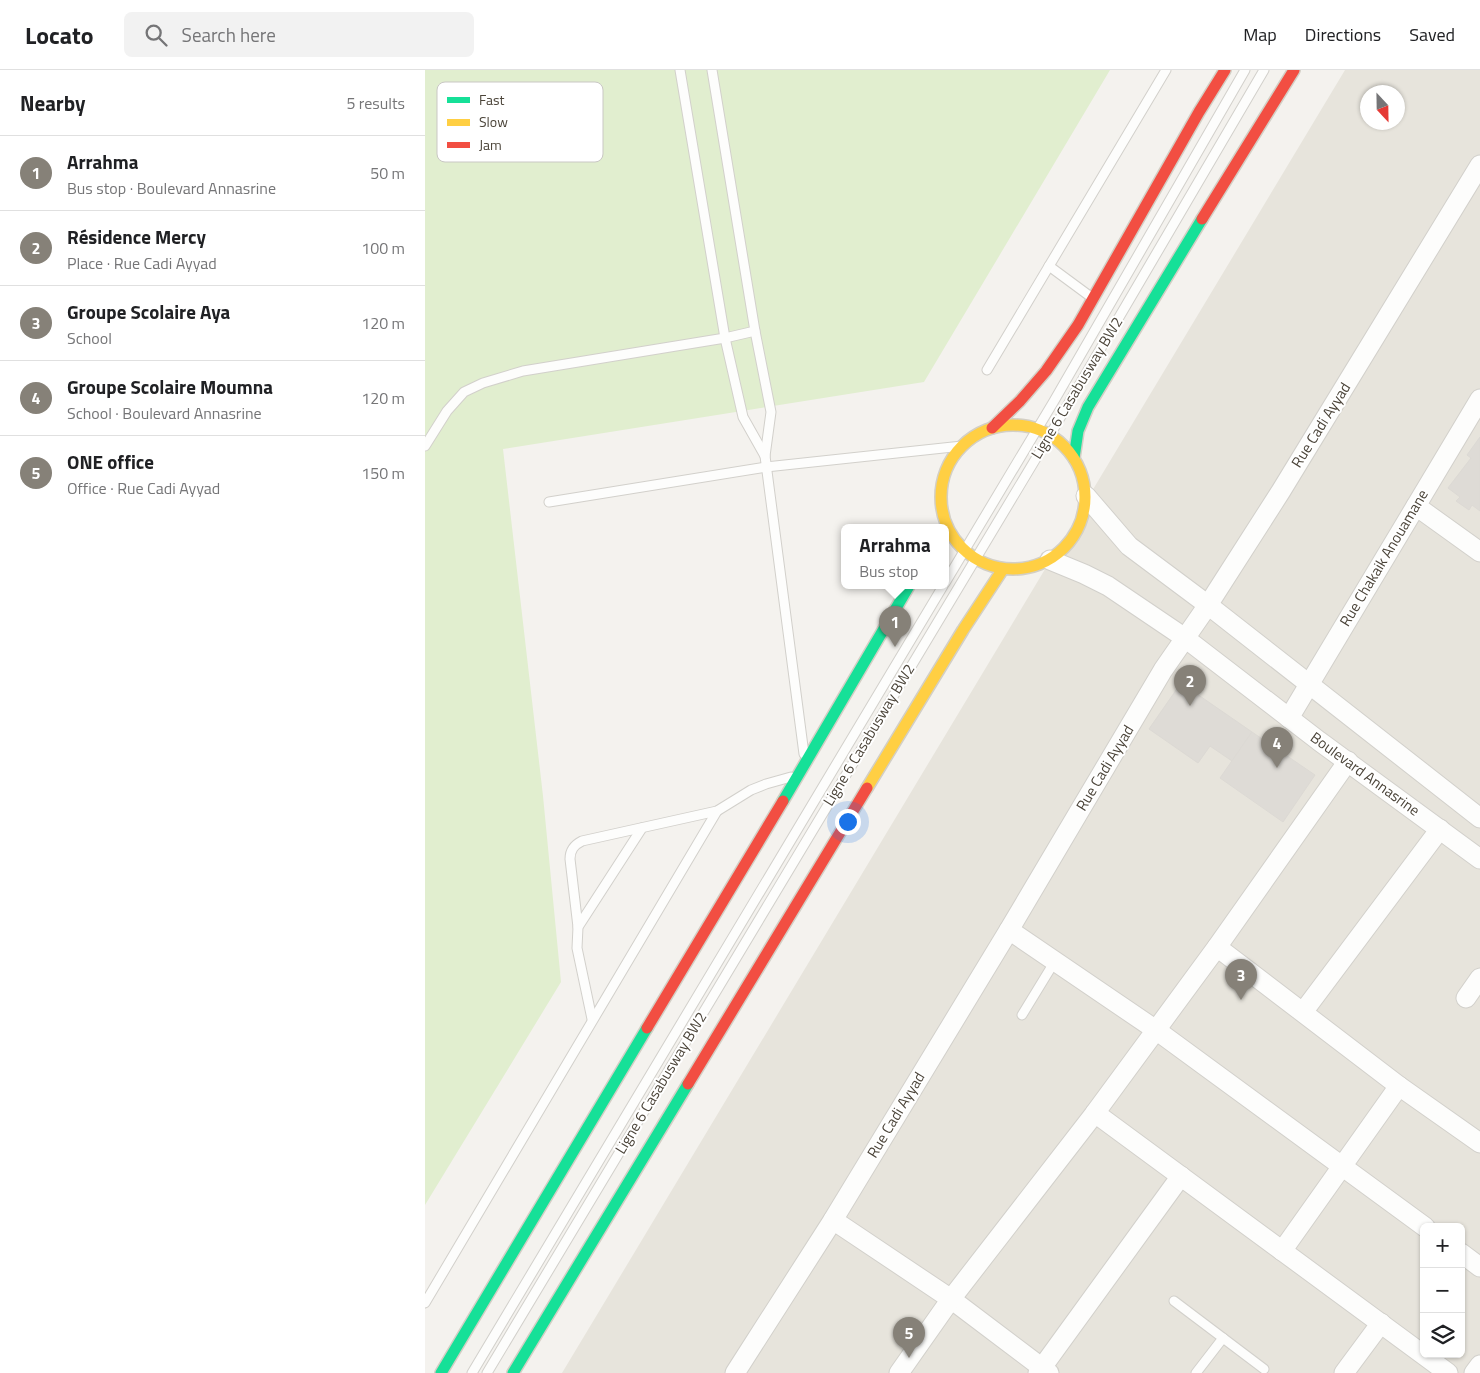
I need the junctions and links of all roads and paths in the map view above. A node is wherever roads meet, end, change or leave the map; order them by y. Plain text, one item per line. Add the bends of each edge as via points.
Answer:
1 (680, 70) edge
2 (712, 70) edge
3 (1166, 70) edge
4 (1225, 70) edge
5 (1245, 70) edge
6 (1263, 70) edge
7 (1294, 70) edge
8 (1480, 166) edge
9 (1049, 266) junction
10 (1093, 298) junction
11 (755, 331) junction
12 (725, 338) junction
13 (987, 370) dead end
14 (1480, 399) edge
15 (992, 428) junction
16 (1037, 428) junction
17 (1050, 434) junction
18 (425, 446) edge
19 (962, 446) junction
20 (765, 456) junction
21 (1075, 458) junction
22 (766, 467) junction
23 (1086, 496) junction
24 (549, 502) dead end
25 (1416, 506) junction
26 (942, 512) junction
27 (938, 524) edge
28 (945, 524) edge
29 (949, 532) edge
30 (964, 551) junction
31 (1480, 552) edge
32 (975, 559) junction
33 (1050, 560) junction
34 (1003, 569) junction
35 (949, 576) edge
36 (907, 589) edge
37 (941, 589) edge
38 (1208, 605) junction
39 (1185, 638) junction
40 (1309, 684) junction
41 (1289, 718) junction
42 (1348, 761) junction
43 (805, 764) junction
44 (798, 775) junction
45 (717, 811) junction
46 (1478, 812) edge
47 (642, 828) junction
48 (1440, 829) junction
49 (1480, 859) edge
50 (578, 927) junction
51 (1009, 930) junction
52 (1217, 947) junction
53 (1055, 961) junction
54 (1480, 978) edge
55 (1466, 998) dead end
56 (1303, 1012) junction
57 (1022, 1015) dead end
58 (592, 1019) junction
59 (1156, 1030) junction
60 (1399, 1086) junction
61 (1095, 1113) junction
62 (1480, 1143) edge
63 (1343, 1166) junction
64 (1181, 1176) junction
65 (833, 1220) junction
66 (1420, 1223) edge
67 (1282, 1251) junction
68 (1465, 1256) edge
69 (1480, 1267) edge
70 (951, 1299) junction
71 (1174, 1301) dead end
72 (425, 1303) edge
73 (1381, 1323) junction
74 (1223, 1338) junction
75 (1480, 1365) edge
76 (1264, 1369) dead end
77 (1043, 1371) edge
78 (441, 1373) edge
79 (472, 1373) edge
80 (487, 1373) edge
81 (513, 1373) edge
82 (735, 1373) edge
83 (899, 1373) edge
84 (1197, 1373) edge
85 (1344, 1373) edge
86 (1448, 1373) edge
87 (1474, 1373) edge

1 - 12 lane
2 - 11 lane
3 - 9 lane
4 - 10 main road
5 - 16 lane, Ligne 6 Casabusway BW2
6 - 17 lane, Ligne 6 Casabusway BW2
7 - 21 main road via 1088,407 1080,422
8 - 38 street, Rue Cadi Ayyad
9 - 10 lane
9 - 13 lane
10 - 15 main road via 1046,371
11 - 12 lane
11 - 20 lane via 771,412
12 - 18 lane via 523,371 483,383 464,392 447,411
12 - 20 lane via 743,417
14 - 25 street, Rue Chakaik Anouamane
15 - 16 main road via 1015,425
15 - 19 main road
16 - 17 main road
16 - 30 lane, Ligne 6 Casabusway BW2
17 - 21 main road
17 - 32 lane, Ligne 6 Casabusway BW2
19 - 22 lane
19 - 26 main road via 944,476
20 - 22 lane
21 - 23 main road via 1083,476
22 - 24 lane
22 - 43 lane
23 - 33 main road via 1082,522 1076,533
23 - 38 street via 1129,546
25 - 31 street
25 - 40 street, Rue Chakaik Anouamane
26 - 27 main road
26 - 28 main road
29 - 30 main road
30 - 32 main road
30 - 35 lane, Ligne 6 Casabusway BW2
32 - 34 main road
32 - 80 lane, Ligne 6 Casabusway BW2
33 - 34 main road via 1027,569
33 - 39 street, Boulevard Annasrine via 1108,586
34 - 81 main road via 967,623
36 - 43 main road
37 - 79 lane, Ligne 6 Casabusway BW2
38 - 39 street, Rue Cadi Ayyad
38 - 40 street
39 - 41 street, Boulevard Annasrine
39 - 51 street, Rue Cadi Ayyad
40 - 41 street, Rue Chakaik Anouamane
40 - 46 street
41 - 42 street, Boulevard Annasrine
42 - 48 street, Boulevard Annasrine
42 - 52 street
43 - 44 main road
44 - 45 lane via 751,790
44 - 78 main road
45 - 47 lane
45 - 58 lane
47 - 50 lane
47 - 50 lane via 576,844 570,854
48 - 49 street, Boulevard Annasrine
48 - 56 street
50 - 58 lane via 577,948
51 - 53 street
51 - 65 street, Rue Cadi Ayyad
52 - 56 street
52 - 59 street
53 - 57 lane
53 - 59 street
54 - 55 street
56 - 60 street
58 - 72 lane
59 - 61 street
59 - 63 street
60 - 62 street
60 - 63 street
61 - 64 street
61 - 70 street
63 - 66 street
63 - 67 street
64 - 67 street
64 - 77 street
65 - 70 street
65 - 82 street, Rue Cadi Ayyad
67 - 73 street
68 - 69 street
70 - 77 street
70 - 83 street
71 - 74 lane
73 - 85 street
73 - 86 street
74 - 76 lane
74 - 84 lane
75 - 87 street

